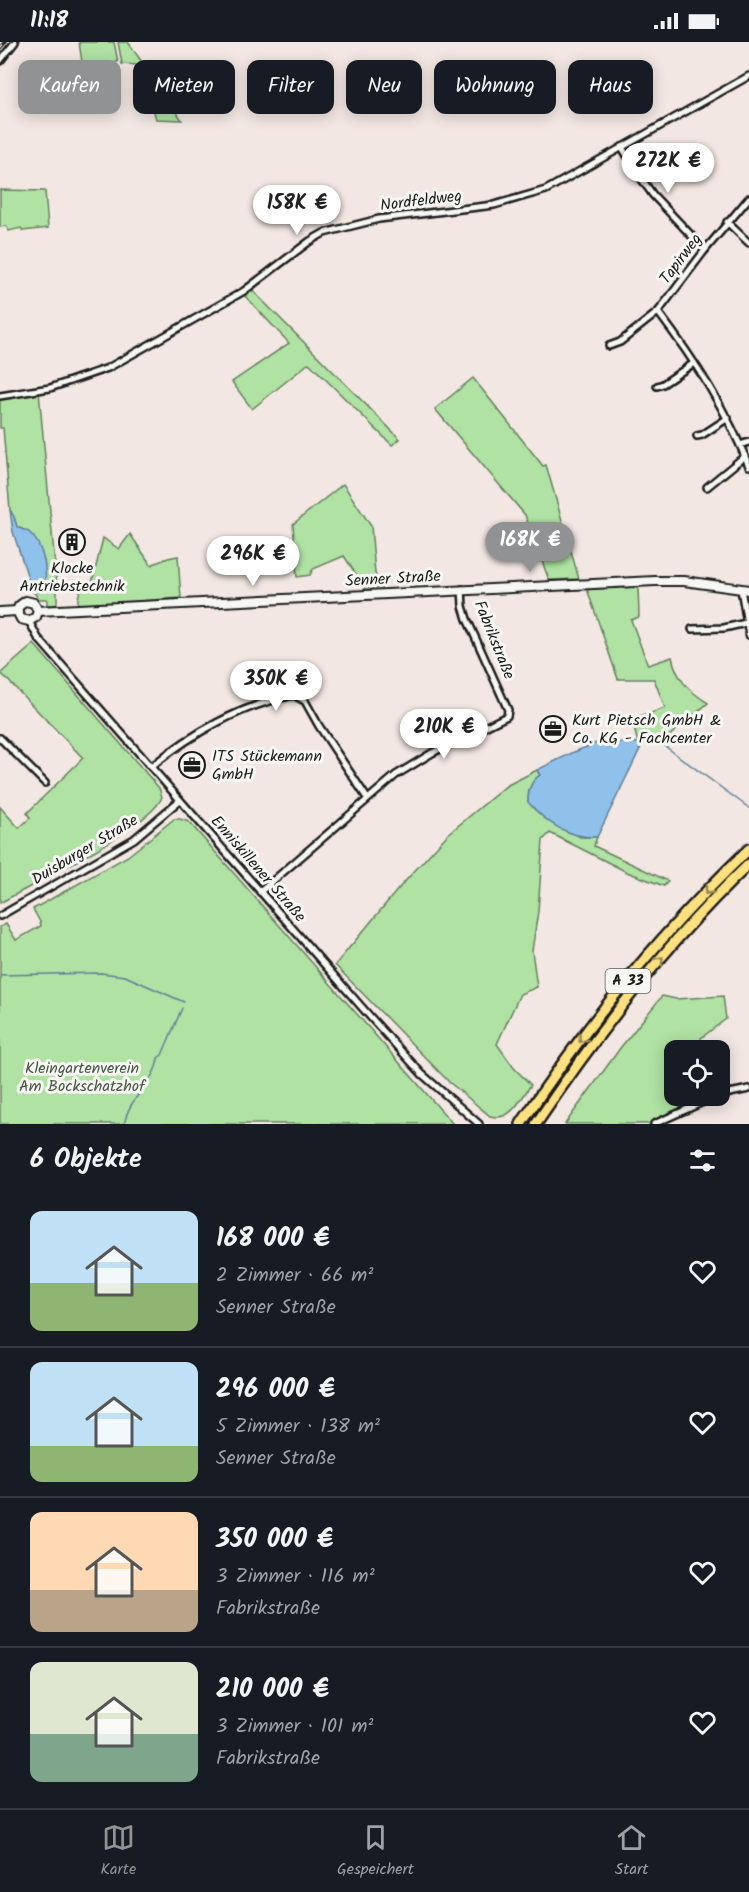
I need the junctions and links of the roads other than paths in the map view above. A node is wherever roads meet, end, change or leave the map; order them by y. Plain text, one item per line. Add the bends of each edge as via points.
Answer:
1 (15, 42) edge
2 (0, 61) edge
3 (749, 76) edge
4 (622, 147) junction
5 (749, 198) edge
6 (727, 222) junction
7 (749, 243) edge
8 (705, 250) junction
9 (658, 312) junction
10 (609, 345) dead end
11 (694, 363) junction
12 (657, 386) dead end
13 (0, 396) edge
14 (728, 418) junction
15 (697, 436) dead end
16 (749, 442) edge
17 (741, 445) junction
18 (745, 456) junction
19 (749, 466) edge
20 (707, 487) dead end
21 (462, 589) junction
22 (745, 590) edge
23 (17, 611) junction
24 (38, 611) junction
25 (0, 612) edge
26 (29, 621) junction
27 (746, 623) junction
28 (692, 629) dead end
29 (749, 635) edge
30 (0, 738) edge
31 (151, 767) junction
32 (45, 783) dead end
33 (367, 798) junction
34 (180, 800) junction
35 (749, 849) edge
36 (749, 864) edge
37 (260, 892) junction
38 (0, 916) edge
39 (749, 1089) edge
40 (730, 1093) edge
41 (694, 1106) edge
42 (479, 1124) edge
43 (521, 1124) edge
44 (536, 1124) edge
45 (654, 1124) edge

1 - 2 street
3 - 4 street, Nordfeldweg
4 - 8 street via 653,195
4 - 13 street, Nordfeldweg via 558,185 523,198 370,221 324,233 244,291 108,368 50,388
5 - 6 street, Tapirweg
6 - 7 street
6 - 8 street, Tapirweg
8 - 9 street, Tapirweg
9 - 10 street, Tapirweg via 617,344
9 - 11 street
11 - 12 street
11 - 14 street
14 - 15 street
14 - 17 street
16 - 17 street
17 - 18 street
18 - 19 street
18 - 20 street
21 - 22 street, Senner Straße via 671,580
21 - 24 street, Senner Straße
21 - 33 street, Fabrikstraße via 467,619 508,710 507,716 412,764
22 - 27 street
23 - 24 street via 26,601 34,603
23 - 25 street
23 - 26 street via 21,619
24 - 26 street via 36,618
26 - 31 street, Enniskillener Straße via 35,634
27 - 28 street
27 - 29 street
30 - 32 street
31 - 33 street via 206,728 294,695 304,701
31 - 34 street, Enniskillener Straße
33 - 37 street, Fabrikstraße
34 - 37 street, Enniskillener Straße
34 - 38 street, Duisburger Straße via 134,839
35 -> 43 highway, A 33 via 627,981
44 -> 36 highway, A 33 via 635,988
37 - 42 street, Enniskillener Straße via 398,1048
39 - 40 street
41 - 45 street

